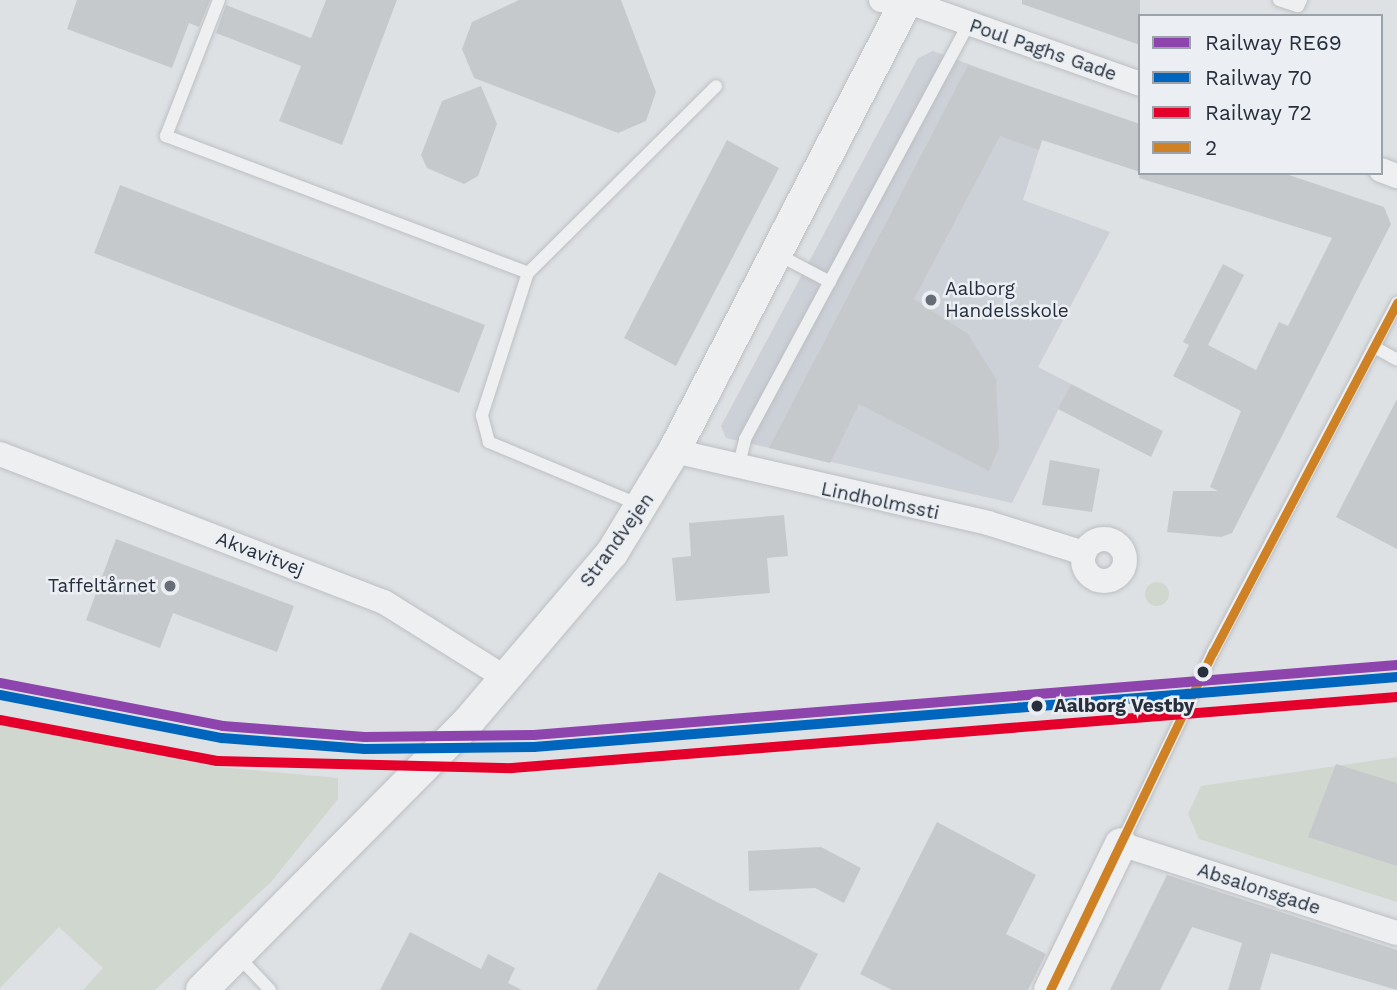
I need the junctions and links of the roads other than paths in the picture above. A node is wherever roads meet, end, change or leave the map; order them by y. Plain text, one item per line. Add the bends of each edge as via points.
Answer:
1 (219, 0) edge
2 (900, 0) edge
3 (1279, 0) edge
4 (1301, 0) edge
5 (968, 24) junction
6 (1138, 83) edge
7 (716, 86) dead end
8 (777, 254) junction
9 (528, 273) junction
10 (830, 282) junction
11 (1397, 303) edge
12 (1374, 348) junction
13 (1397, 360) edge
14 (674, 451) junction
15 (0, 454) edge
16 (738, 468) junction
17 (644, 507) junction
18 (1084, 553) dead end
19 (507, 680) junction
20 (1121, 844) junction
21 (1397, 933) edge
22 (236, 954) junction
23 (202, 990) edge
24 (270, 990) edge
25 (1050, 990) edge

1 - 9 lane via 166,136
2 - 5 street, Poul Paghs Gade
2 - 8 street, Strandvejen
3 - 4 lane via 1298,6
5 - 6 street, Poul Paghs Gade
5 - 10 lane
7 - 9 lane
8 - 10 lane
8 - 14 street, Strandvejen
9 - 17 lane via 482,415 489,442
10 - 16 lane via 746,439
11 - 12 lane
12 - 13 lane
12 - 20 lane
14 - 16 street, Lindholmssti
14 - 17 street, Strandvejen
15 - 19 street, Akvavitvej via 384,602
16 - 18 street, Lindholmssti via 988,523
17 - 19 street, Strandvejen
19 - 22 street, Strandvejen via 308,890
20 - 21 street, Absalonsgade
20 - 25 street
22 - 23 street, Strandvejen
22 - 24 lane

